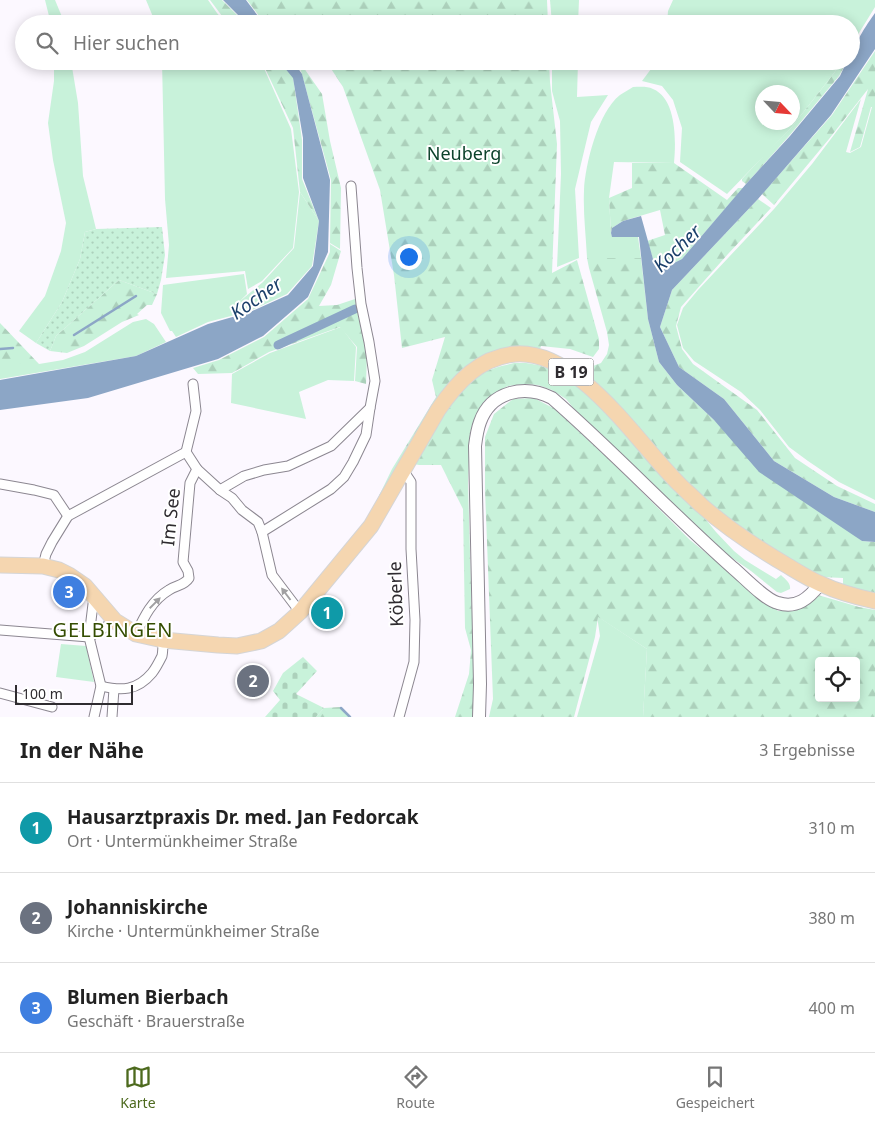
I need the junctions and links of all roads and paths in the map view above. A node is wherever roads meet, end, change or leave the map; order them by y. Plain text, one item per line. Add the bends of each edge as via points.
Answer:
1 (351, 186) dead end
2 (193, 384) dead end
3 (370, 408) junction
4 (186, 452) junction
5 (198, 469) junction
6 (403, 470) junction
7 (0, 484) edge
8 (220, 490) junction
9 (68, 516) junction
10 (262, 532) junction
11 (0, 565) edge
12 (43, 566) junction
13 (820, 584) junction
14 (95, 598) junction
15 (875, 602) edge
16 (300, 612) junction
17 (115, 621) junction
18 (0, 630) edge
19 (136, 634) junction
20 (89, 637) junction
21 (163, 640) junction
22 (101, 686) junction
23 (114, 689) junction
24 (0, 693) edge
25 (52, 707) dead end
26 (94, 717) edge
27 (112, 717) edge
28 (399, 717) edge
29 (479, 717) edge

1 - 3 street via 361,304 375,381
2 - 4 street via 196,411
3 - 8 street via 330,446 288,466 244,476
3 - 10 street via 366,435 344,477
4 - 5 street
4 - 9 street
5 - 8 street
19 -> 5 street, Im See via 148,610 169,590 186,583 189,578 183,562 190,483
6 - 13 main road, B 19 via 438,410 462,380 497,357 536,355 572,373 592,389 678,484 722,523 755,547
6 - 16 main road, B 19 via 371,526
6 - 28 street, Köberle via 411,482 414,662
7 - 9 street via 54,495
8 - 10 street via 258,522
9 - 12 street via 46,554
16 -> 10 street via 272,575
11 - 12 main road, B 19
12 - 14 main road, B 19 via 59,570 81,582
13 - 15 main road, B 19
13 - 29 main road via 798,603 773,602 552,398 536,391 511,392 492,403 485,412 475,446
14 - 17 main road, B 19
14 - 20 street
16 - 21 main road, B 19 via 279,631 250,644 237,646
17 - 19 main road, B 19
17 - 20 street
18 - 20 street
19 - 21 main road, B 19
20 - 22 street
21 - 23 street via 158,664 143,683 132,688
22 - 23 street
22 - 26 street
23 - 27 street
24 - 25 street

